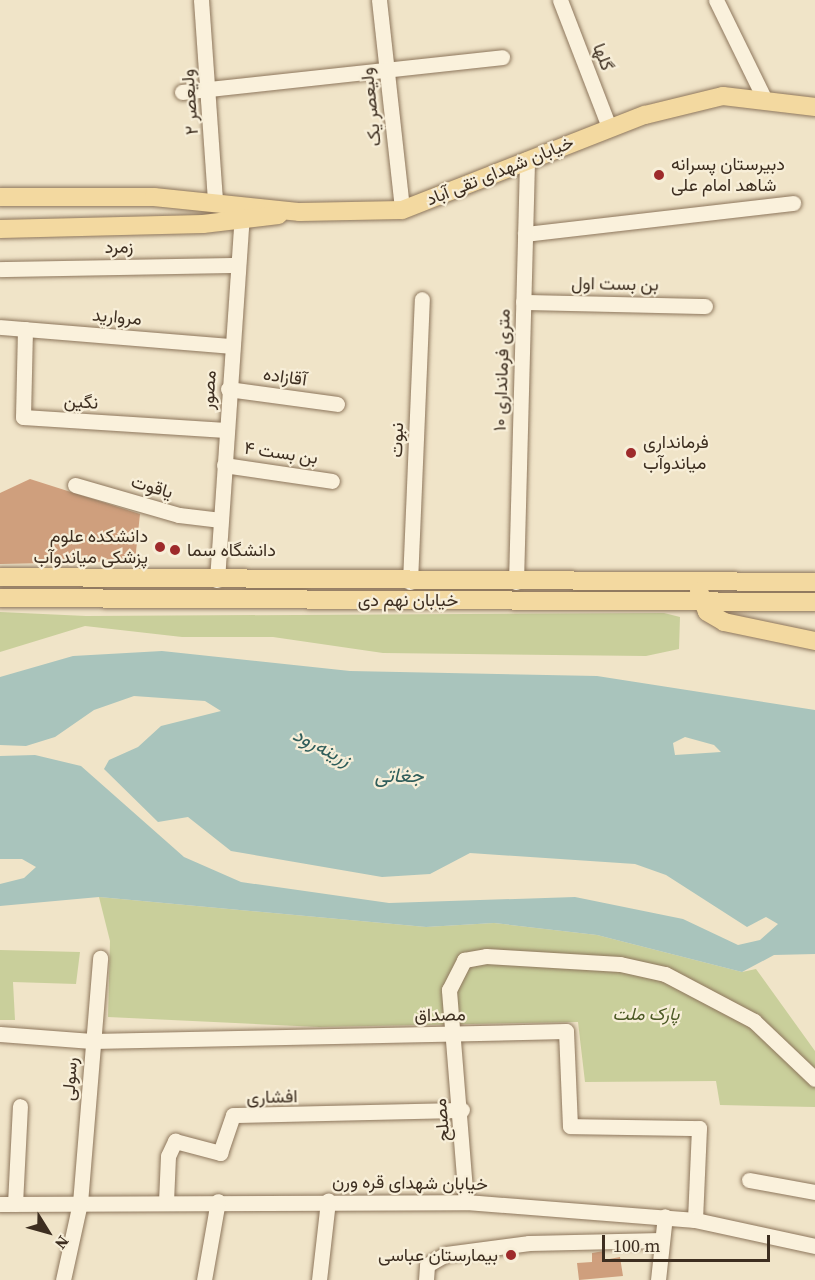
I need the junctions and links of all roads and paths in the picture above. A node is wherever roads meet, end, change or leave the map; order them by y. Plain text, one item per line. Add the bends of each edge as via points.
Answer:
1 (201, 0) edge
2 (380, 0) edge
3 (560, 0) edge
4 (716, 0) edge
5 (502, 57) dead end
6 (387, 72) junction
7 (209, 89) junction
8 (183, 92) dead end
9 (764, 98) junction
10 (815, 107) edge
11 (609, 128) junction
12 (527, 159) junction
13 (0, 197) edge
14 (215, 201) junction
15 (793, 203) dead end
16 (402, 210) junction
17 (242, 211) junction
18 (0, 229) edge
19 (525, 234) junction
20 (238, 265) junction
21 (0, 269) edge
22 (422, 299) dead end
23 (523, 302) junction
24 (705, 306) dead end
25 (0, 327) edge
26 (25, 329) junction
27 (231, 346) junction
28 (228, 389) junction
29 (337, 404) dead end
30 (226, 430) junction
31 (224, 465) junction
32 (332, 481) dead end
33 (75, 485) dead end
34 (221, 520) junction
35 (0, 577) edge
36 (218, 580) junction
37 (410, 582) junction
38 (516, 582) junction
39 (815, 582) edge
40 (699, 590) junction
41 (0, 598) edge
42 (217, 599) junction
43 (815, 602) edge
44 (815, 641) edge
45 (100, 958) dead end
46 (0, 1034) edge
47 (450, 1035) junction
48 (92, 1041) junction
49 (815, 1079) edge
50 (20, 1106) dead end
51 (462, 1110) junction
52 (749, 1180) dead end
53 (815, 1192) edge
54 (328, 1201) junction
55 (166, 1202) junction
56 (218, 1202) junction
57 (466, 1202) junction
58 (80, 1203) junction
59 (8, 1204) edge
60 (665, 1216) junction
61 (695, 1220) junction
62 (662, 1240) junction
63 (815, 1246) edge
64 (63, 1280) edge
65 (204, 1280) edge
66 (318, 1280) edge
67 (426, 1280) edge
68 (658, 1280) edge

1 - 7 street, ولیعصر ۲
2 - 6 street, ولیعصر یک
3 - 11 street, گلها
4 - 9 street
5 - 6 street
6 - 7 street
6 - 16 street, ولیعصر یک
7 - 8 street
7 - 14 street, ولیعصر ۲
9 - 10 main road, خیابان شهدای تقی آباد
9 - 11 main road, خیابان شهدای تقی آباد via 723,96
11 - 12 main road, خیابان شهدای تقی آباد
12 - 16 main road, خیابان شهدای تقی آباد via 461,191
12 - 19 street, ۱۰ متری فرمانداری
13 - 14 main road, خیابان شهدای تقی آباد
14 - 17 main road, خیابان شهدای تقی آباد
15 - 19 street
16 - 17 main road, خیابان شهدای تقی آباد
17 - 18 main road
17 - 20 street, مصور
19 - 23 street, ۱۰ متری فرمانداری
20 - 21 street, زمرد
20 - 27 street, مصور
22 - 37 street, نبوت
23 - 24 street, بن بست اول
23 - 38 street, ۱۰ متری فرمانداری
25 - 26 street, مروارید
26 - 27 street, مروارید
26 - 30 street, نگین via 23,417
27 - 28 street, مصور
28 - 29 street, آقازاده
28 - 30 street, مصور
30 - 31 street, مصور
31 - 32 street, بن بست ۴
31 - 34 street, مصور
33 - 34 street, یاقوت via 180,515
34 - 36 street, مصور
35 - 36 main road, خیابان نهم دی
36 - 37 main road, خیابان نهم دی
36 - 42 main road
37 - 38 main road, خیابان نهم دی
38 - 40 main road, خیابان نهم دی
39 - 40 main road, خیابان نهم دی
40 - 42 main road, خیابان نهم دی
40 - 43 main road, خیابان نهم دی
40 - 44 main road via 724,622
41 - 42 main road, خیابان نهم دی
45 - 48 street, رسولی
46 - 48 street, مصداق
47 - 48 street, مصداق
47 - 49 street, مصلح via 450,990 464,960 486,956 620,964 704,991 754,1021
47 - 51 street, مصلح
47 - 61 street, مصداق via 566,1031 570,1126 699,1128
48 - 58 street, رسولی
50 - 59 street
51 - 55 street, افشاری via 233,1115 220,1153 175,1141 168,1156
51 - 57 street, مصلح
52 - 53 street
54 - 56 street, خیابان شهدای قره ورن
54 - 57 street, خیابان شهدای قره ورن
54 - 66 street
55 - 56 street, خیابان شهدای قره ورن
55 - 58 street, خیابان شهدای قره ورن
56 - 65 street
57 - 60 street, خیابان شهدای قره ورن
58 - 59 street, خیابان شهدای قره ورن
58 - 64 street, رسولی
60 - 61 street, خیابان شهدای قره ورن
60 - 62 street
61 - 63 street, خیابان شهدای قره ورن
62 - 67 street via 529,1243 446,1254 427,1265
62 - 68 street

